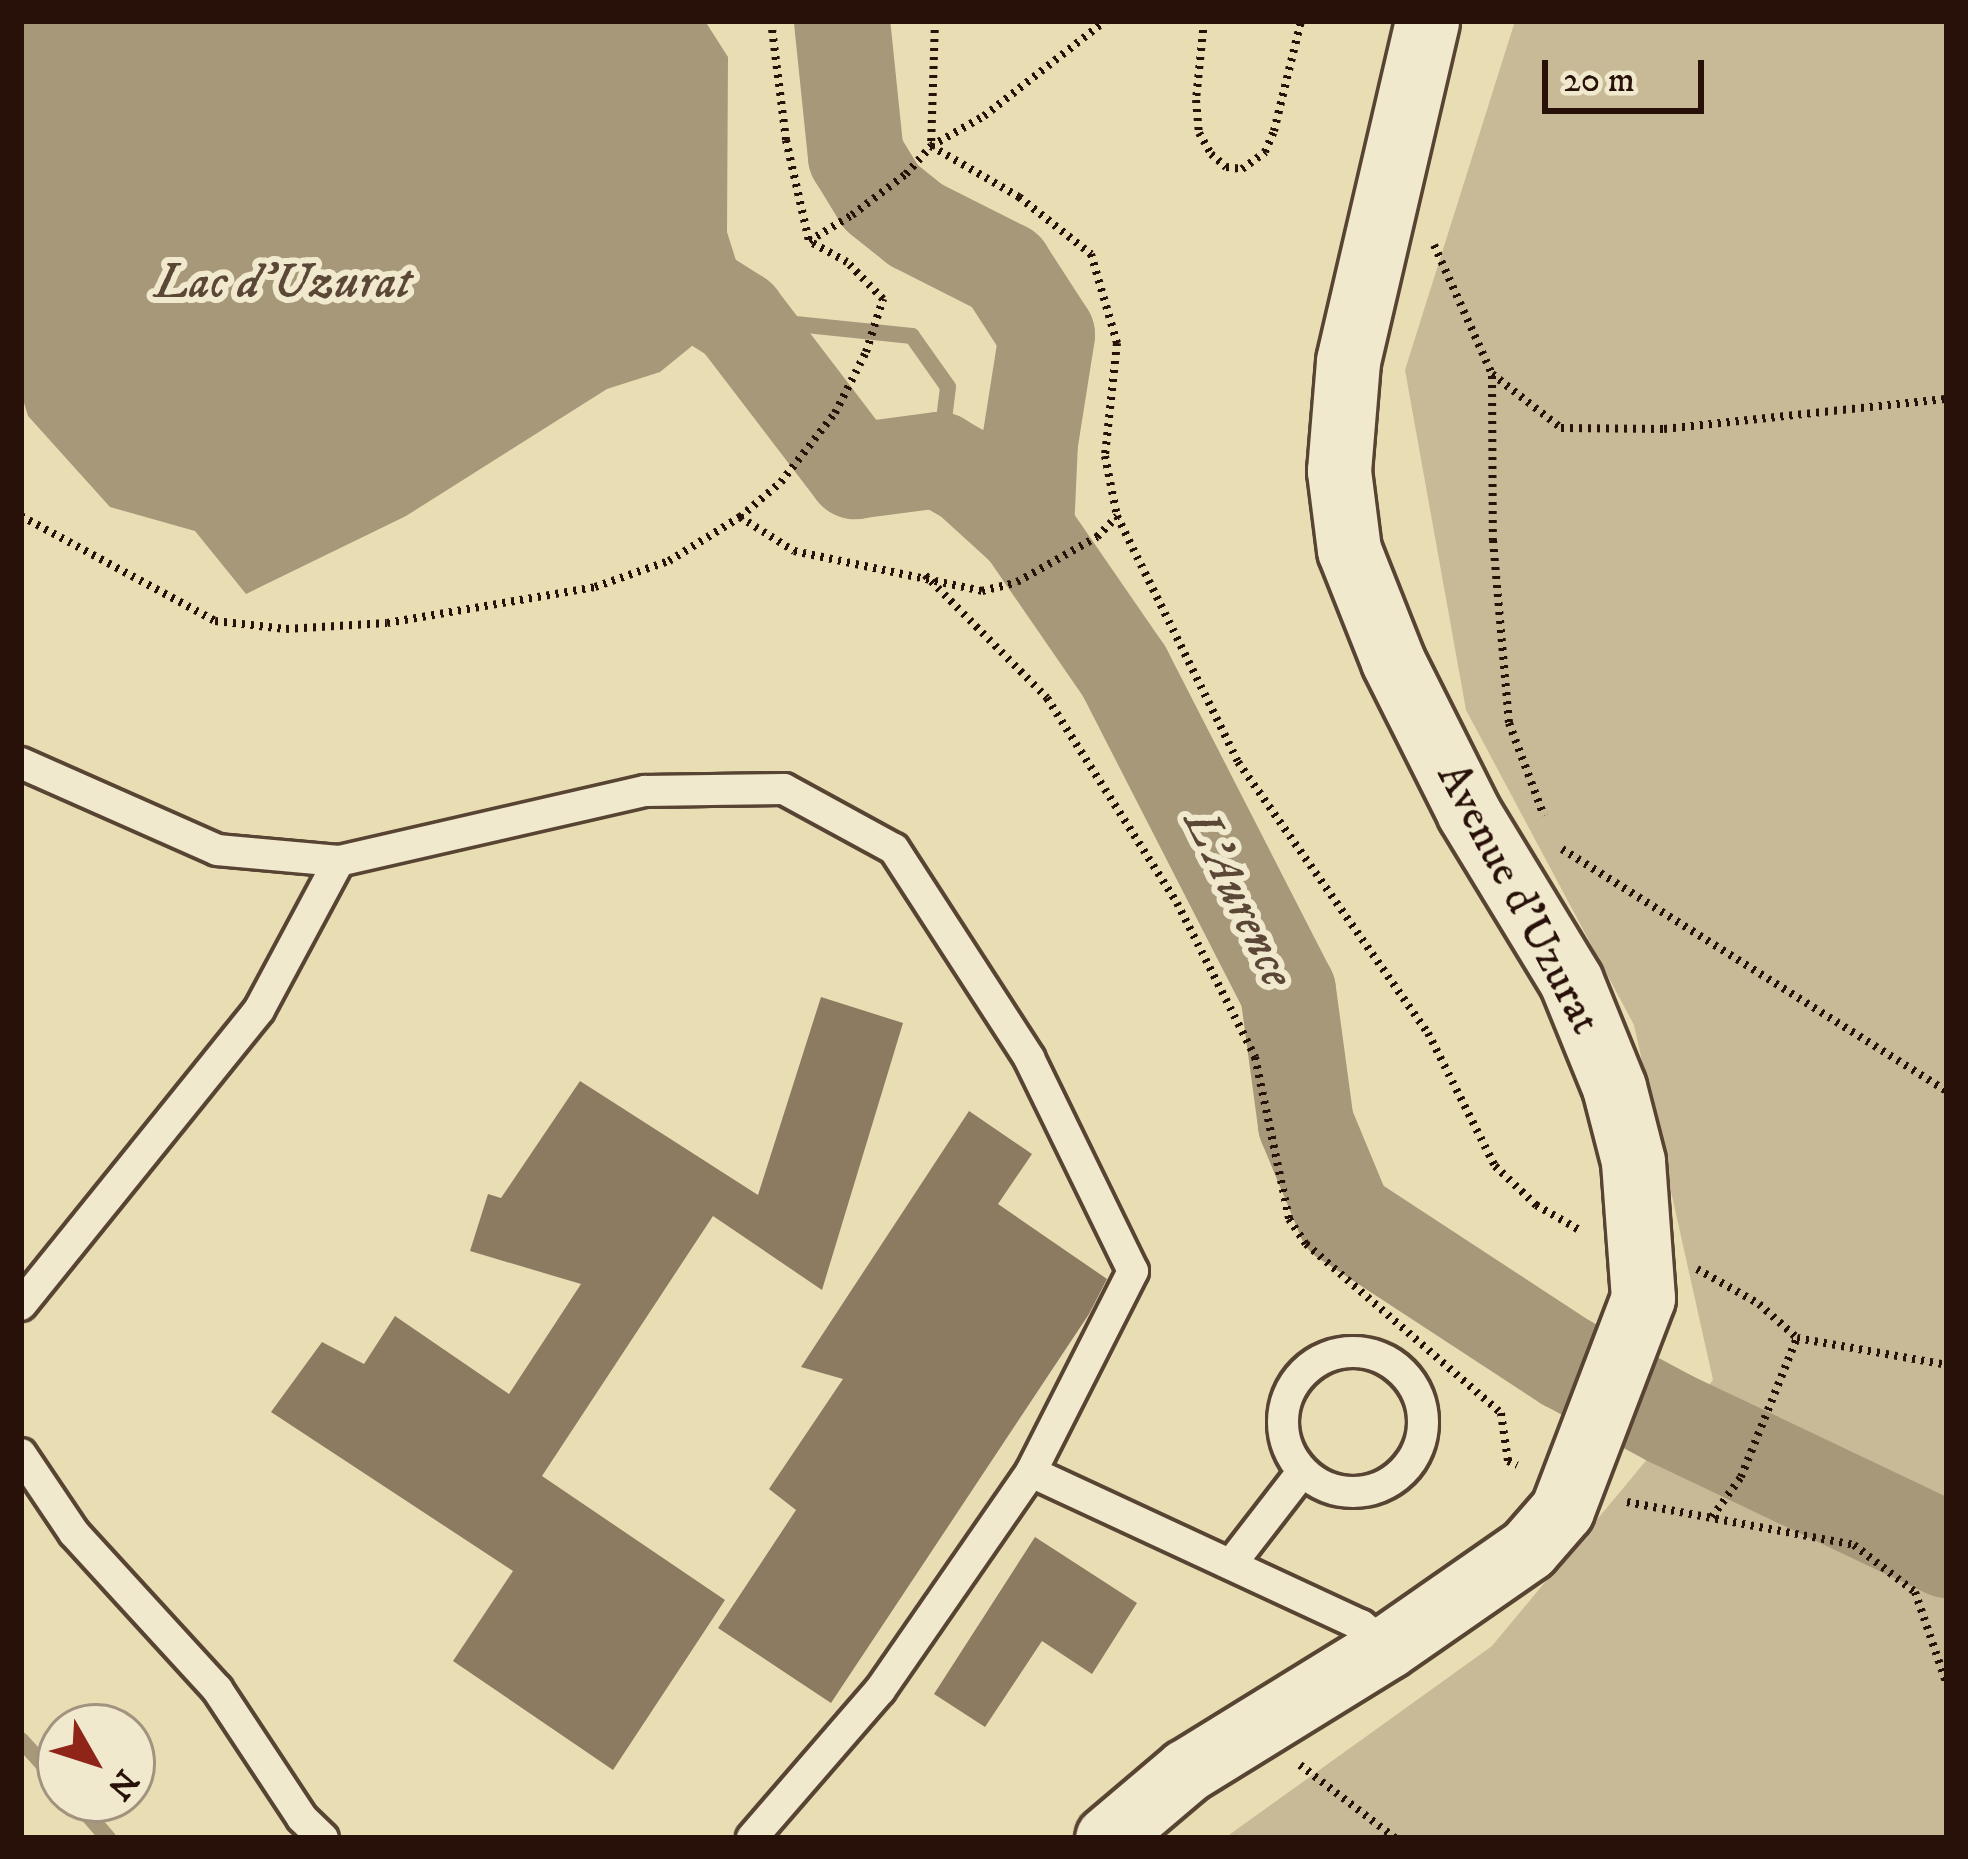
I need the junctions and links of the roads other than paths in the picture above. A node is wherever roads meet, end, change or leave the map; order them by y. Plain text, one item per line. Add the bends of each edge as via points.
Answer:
1 (1427, 21) edge
2 (21, 763) edge
3 (339, 861) junction
4 (21, 1305) edge
5 (21, 1454) edge
6 (1031, 1472) junction
7 (1303, 1472) junction
8 (1231, 1564) junction
9 (1387, 1647) junction
10 (323, 1838) edge
11 (752, 1838) edge
12 (1107, 1838) edge

1 - 9 street, Avenue d'Uzurat via 1348,361 1339,471 1349,550 1393,661 1469,813 1571,981 1615,1087 1633,1161 1643,1298 1562,1510 1528,1549
2 - 3 lane via 218,850
3 - 4 lane via 259,1010
3 - 6 lane via 668,791 784,789 894,849 1029,1058 1133,1271
5 - 10 lane via 74,1533 217,1689
6 - 8 lane
6 - 11 lane via 880,1690
7 - 7 lane via 1282,1432 1290,1389 1304,1370 1349,1350 1395,1364 1412,1382 1424,1430 1403,1471 1386,1484 1342,1492
7 - 8 lane
8 - 9 lane via 1361,1624
9 - 12 street, Avenue d'Uzurat via 1186,1771

